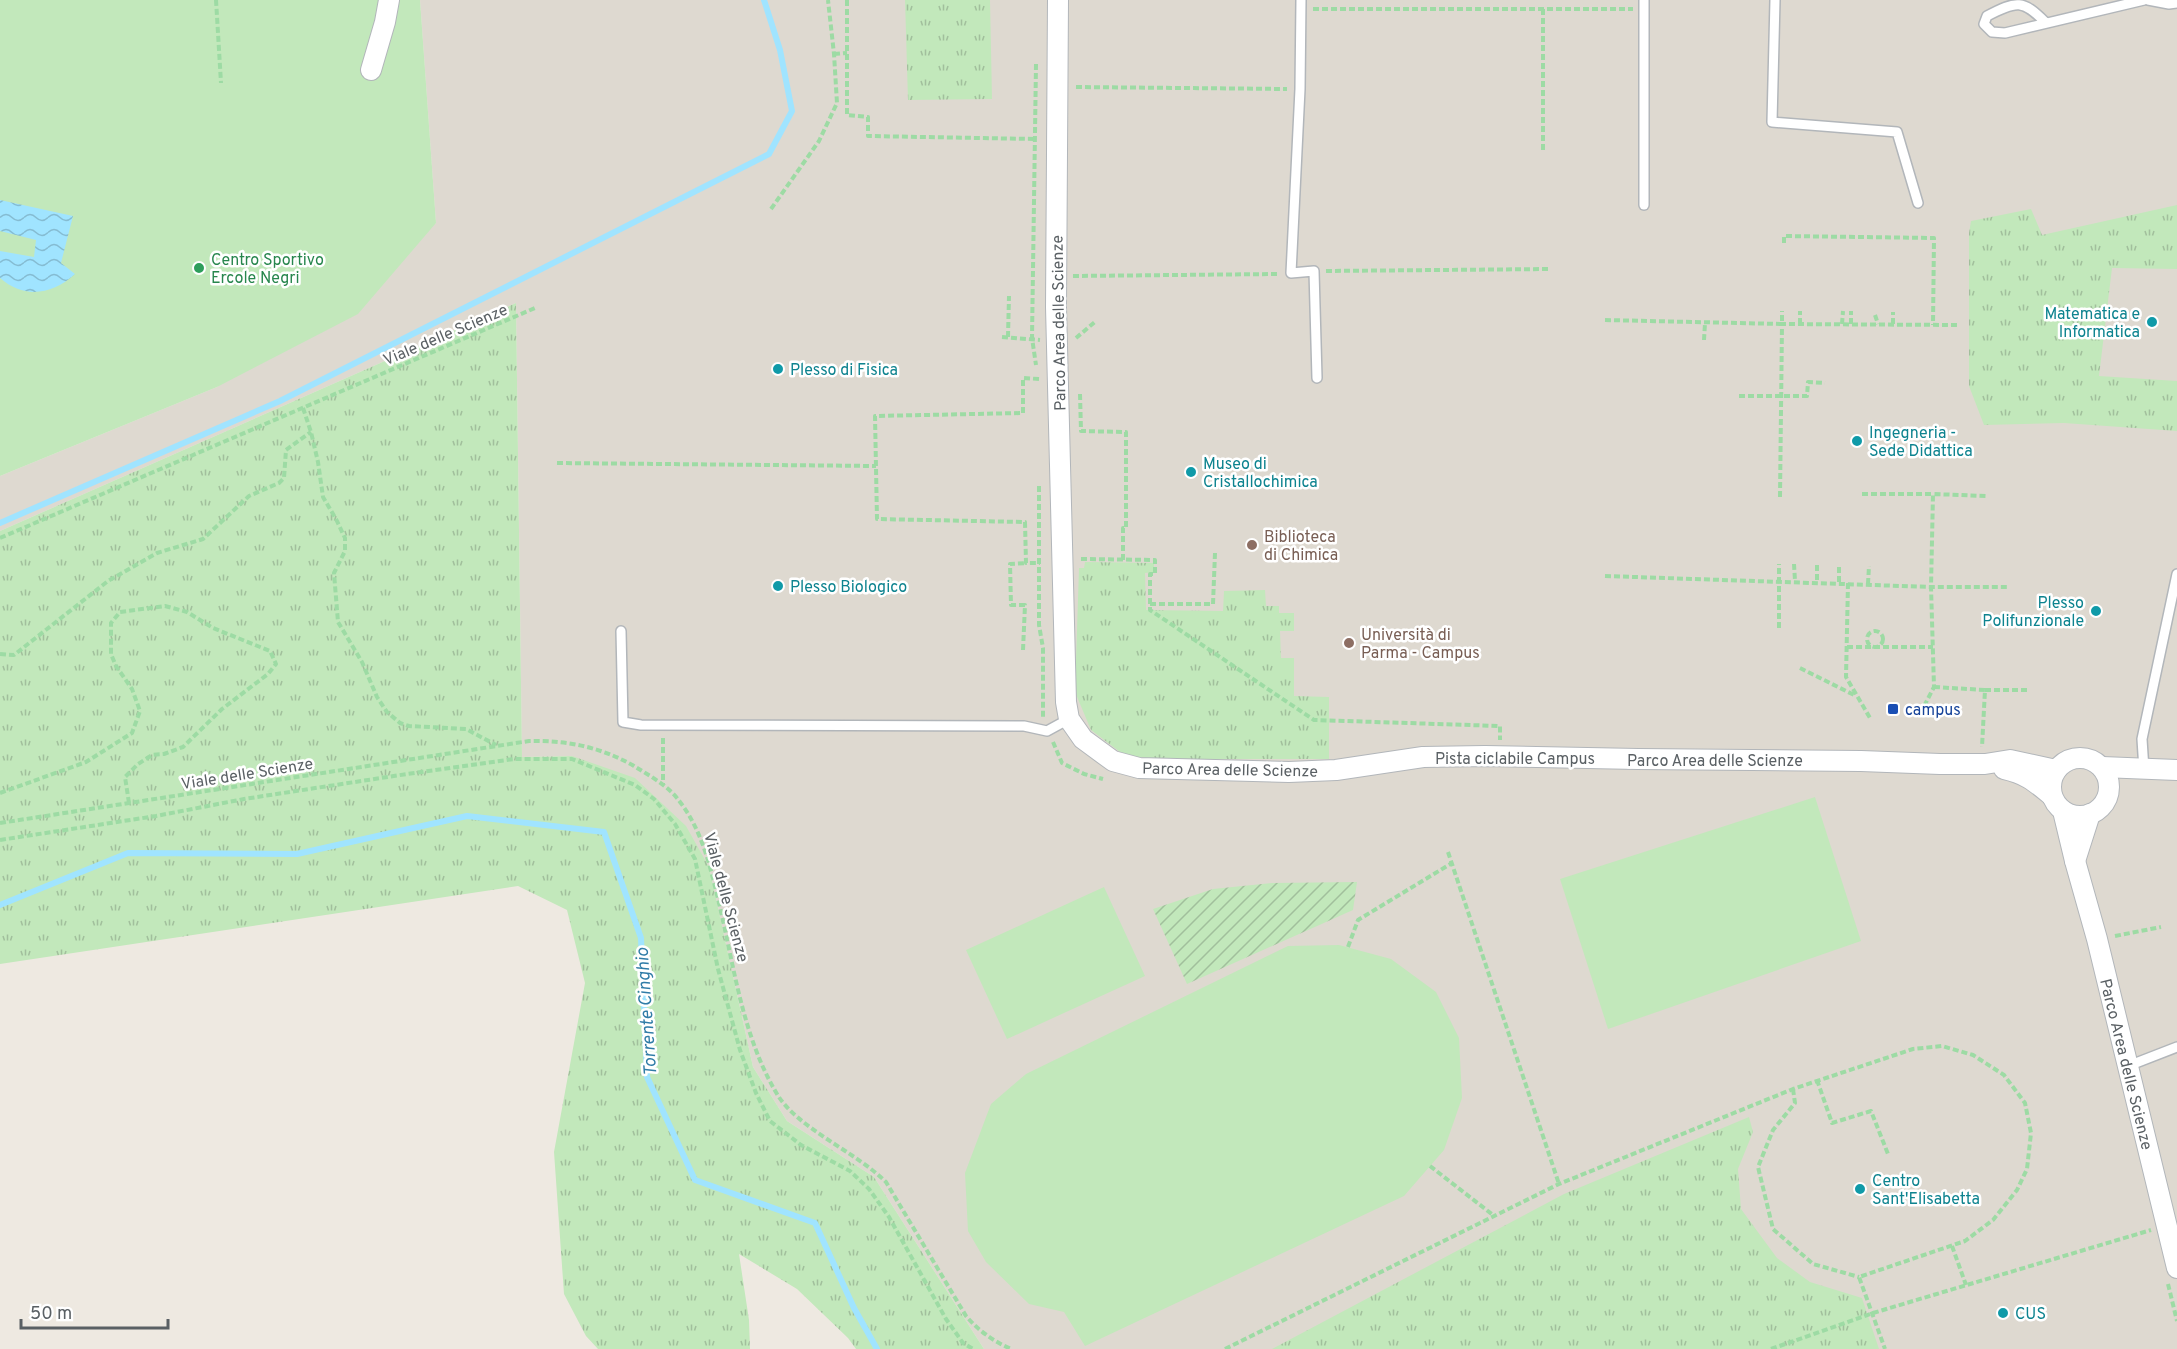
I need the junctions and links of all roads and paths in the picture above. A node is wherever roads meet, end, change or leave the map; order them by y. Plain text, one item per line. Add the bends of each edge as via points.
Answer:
1 (216, 0) edge
2 (389, 0) edge
3 (828, 0) edge
4 (847, 0) edge
5 (1058, 0) edge
6 (1774, 0) edge
7 (2146, 0) edge
8 (2177, 3) edge
9 (1644, 4) edge
10 (1301, 5) edge
11 (1544, 9) junction
12 (2045, 22) junction
13 (847, 53) junction
14 (834, 54) junction
15 (371, 70) dead end
16 (220, 83) dead end
17 (1058, 87) junction
18 (1300, 89) junction
19 (1035, 139) dead end
20 (1543, 150) dead end
21 (1918, 203) dead end
22 (1644, 206) dead end
23 (771, 209) dead end
24 (1872, 237) junction
25 (1784, 243) dead end
26 (1872, 244) dead end
27 (1550, 269) dead end
28 (1314, 272) junction
29 (1291, 273) junction
30 (1056, 276) junction
31 (1009, 296) dead end
32 (535, 308) dead end
33 (1782, 311) dead end
34 (1800, 311) dead end
35 (1843, 311) dead end
36 (1851, 311) dead end
37 (1893, 312) dead end
38 (1875, 315) dead end
39 (1605, 320) dead end
40 (1096, 321) dead end
41 (1705, 322) junction
42 (1782, 324) junction
43 (1800, 324) junction
44 (1842, 324) junction
45 (1851, 324) junction
46 (1878, 324) junction
47 (1893, 324) junction
48 (1933, 325) junction
49 (1959, 325) dead end
50 (1002, 337) dead end
51 (1008, 337) junction
52 (1067, 338) junction
53 (1704, 340) dead end
54 (1076, 349) dead end
55 (1317, 378) dead end
56 (1048, 379) dead end
57 (1825, 383) dead end
58 (1080, 391) dead end
59 (1781, 395) junction
60 (1739, 396) dead end
61 (303, 408) junction
62 (311, 432) junction
63 (557, 463) dead end
64 (876, 466) junction
65 (1862, 494) dead end
66 (1933, 494) junction
67 (1986, 496) dead end
68 (1780, 497) dead end
69 (0, 538) edge
70 (1215, 553) dead end
71 (1123, 560) junction
72 (1063, 562) junction
73 (1026, 563) junction
74 (1779, 564) dead end
75 (1794, 564) dead end
76 (1817, 565) dead end
77 (1839, 565) dead end
78 (1869, 566) dead end
79 (2177, 574) edge
80 (1605, 576) dead end
81 (1780, 581) junction
82 (1795, 581) junction
83 (1817, 582) junction
84 (1839, 582) junction
85 (1848, 583) junction
86 (1868, 584) junction
87 (1931, 587) junction
88 (2009, 587) dead end
89 (1150, 604) junction
90 (1779, 628) dead end
91 (621, 631) dead end
92 (1847, 647) junction
93 (1876, 647) junction
94 (1933, 647) junction
95 (1023, 650) dead end
96 (0, 654) edge
97 (1800, 668) dead end
98 (1934, 687) junction
99 (1985, 690) junction
100 (2030, 690) dead end
101 (1857, 696) junction
102 (1920, 714) dead end
103 (1870, 718) dead end
104 (1069, 719) junction
105 (1484, 724) dead end
106 (663, 725) junction
107 (1047, 730) junction
108 (496, 746) junction
109 (1983, 764) junction
110 (2102, 767) junction
111 (2056, 770) junction
112 (2144, 770) junction
113 (2177, 770) edge
114 (1114, 781) dead end
115 (663, 785) junction
116 (0, 793) edge
117 (2108, 794) junction
118 (2051, 795) junction
119 (129, 803) junction
120 (2063, 811) junction
121 (2091, 814) junction
122 (0, 823) edge
123 (0, 840) edge
124 (1448, 852) dead end
125 (2075, 861) junction
126 (1452, 863) junction
127 (2161, 927) dead end
128 (2097, 939) junction
129 (1348, 947) dead end
130 (2177, 1047) edge
131 (2128, 1066) junction
132 (1817, 1080) junction
133 (1793, 1089) junction
134 (1888, 1154) dead end
135 (1430, 1166) dead end
136 (1559, 1184) junction
137 (1493, 1215) junction
138 (2155, 1229) dead end
139 (1952, 1246) junction
140 (2177, 1268) edge
141 (1859, 1277) junction
142 (1966, 1285) junction
143 (1873, 1313) junction
144 (973, 1349) edge
145 (1011, 1349) edge
146 (1225, 1349) edge
147 (1771, 1349) edge
148 (1885, 1349) edge

1 - 16 path
2 - 15 street
3 - 14 path
4 - 13 path
5 - 17 street, Parco Area delle Scienze
6 - 21 lane via 1772,122 1897,132
7 - 8 lane
7 - 12 lane
9 - 11 path
9 - 22 lane
10 - 11 path
10 - 18 lane
11 - 20 path
12 - 12 lane via 2005,33 1992,32 1984,24 1987,16 2020,1 2031,5
13 - 14 path
13 - 19 path via 847,115 868,117 868,136
14 - 23 path via 837,103 819,141
17 - 18 path
17 - 30 street, Parco Area delle Scienze
18 - 29 lane
24 - 25 path via 1784,236
24 - 26 path
24 - 48 path via 1934,238
27 - 28 path
28 - 29 lane
28 - 55 lane
29 - 30 path
30 - 52 street, Parco Area delle Scienze
31 - 51 path
32 - 61 path, Viale delle Scienze
33 - 42 path
34 - 43 path
35 - 44 path
36 - 45 path
37 - 47 path
38 - 46 path
39 - 41 path
40 - 52 path
41 - 42 path
41 - 53 path
42 - 43 path
42 - 59 path
43 - 44 path
44 - 45 path
45 - 46 path
46 - 47 path
47 - 48 path
48 - 49 path
50 - 51 path
51 - 52 path
52 - 54 path
52 - 72 street, Parco Area delle Scienze
56 - 64 path via 1023,378 1023,413 875,416
57 - 59 path via 1808,382 1807,396
58 - 71 path via 1081,431 1126,432
59 - 60 path
59 - 68 path
61 - 62 path
61 - 69 path, Viale delle Scienze
62 - 96 path via 286,450 284,478 279,483 249,496 203,539 157,553 116,576 14,655
62 - 108 path via 322,497 345,538 345,551 334,573 338,622 362,662 377,698 400,723 466,729
63 - 64 path
64 - 73 path via 877,519 1025,522
65 - 66 path
66 - 67 path
66 - 87 path
70 - 89 path via 1213,604
71 - 72 path
71 - 89 path via 1155,560 1155,574 1150,574
72 - 73 path
72 - 104 street, Parco Area delle Scienze
73 - 95 path via 1010,564 1011,605 1025,605
74 - 81 path
75 - 82 path
76 - 83 path
77 - 84 path
78 - 86 path
79 - 112 lane via 2142,739
80 - 81 path
81 - 82 path
81 - 90 path
82 - 83 path
83 - 84 path
84 - 85 path
85 - 86 path
85 - 92 path
86 - 87 path
87 - 88 path
87 - 94 path
89 - 105 path via 1150,610 1314,720
91 - 106 lane via 623,722
92 - 93 path
92 - 101 path via 1846,677
93 - 93 path via 1884,637 1875,630 1867,639
93 - 94 path
94 - 98 path
97 - 101 path
98 - 99 path
98 - 102 path
99 - 100 path
99 - 109 path
101 - 103 path
104 - 107 lane
104 - 109 street, Parco Area delle Scienze via 1098,752 1139,768 1290,772 1336,770 1423,757 1485,756
106 - 107 lane via 1024,726
106 - 115 path
107 - 114 path via 1062,763 1084,774
108 - 115 path, Viale delle Scienze via 557,740 596,749 621,759
108 - 119 path, Viale delle Scienze
109 - 111 street, Parco Area delle Scienze via 2010,760
109 - 118 street, Parco Area delle Scienze via 2019,772
110 - 111 street via 2078,758
110 - 112 street
110 - 117 street
111 - 118 street
112 - 113 street
112 - 117 street
115 - 145 path, Viale delle Scienze via 679,800 696,826 714,883 744,1016 778,1096 797,1117 886,1182 966,1316 978,1330
116 - 119 path via 86,762 132,732 140,711 132,688 111,654 111,623 120,612 165,606 187,612 213,628 270,651 276,664 268,674 222,709 183,747 153,755 124,777
117 - 121 street
118 - 120 street
119 - 122 path, Viale delle Scienze
120 - 121 street via 2081,816
120 - 125 street, Parco Area delle Scienze
121 - 125 street
123 - 144 path via 514,759 572,759 635,785 675,824 695,859 740,1050 770,1121 801,1145 850,1171 869,1189 946,1319 963,1343
124 - 126 path
125 - 128 street, Parco Area delle Scienze
126 - 129 path via 1358,920
126 - 136 path
127 - 128 path
128 - 131 street, Parco Area delle Scienze
130 - 131 lane
131 - 140 street, Parco Area delle Scienze
132 - 133 path
132 - 134 path via 1832,1122 1871,1111
132 - 139 path via 1887,1056 1942,1046 1974,1054 2004,1075 2025,1103 2031,1133 2027,1170 1993,1220 1965,1242
133 - 136 path
133 - 141 path via 1795,1103 1773,1130 1758,1167 1773,1229 1813,1264
135 - 137 path
136 - 137 path
137 - 146 path
138 - 142 path
139 - 141 path
139 - 142 path
141 - 143 path
142 - 143 path
143 - 147 path
143 - 148 path

